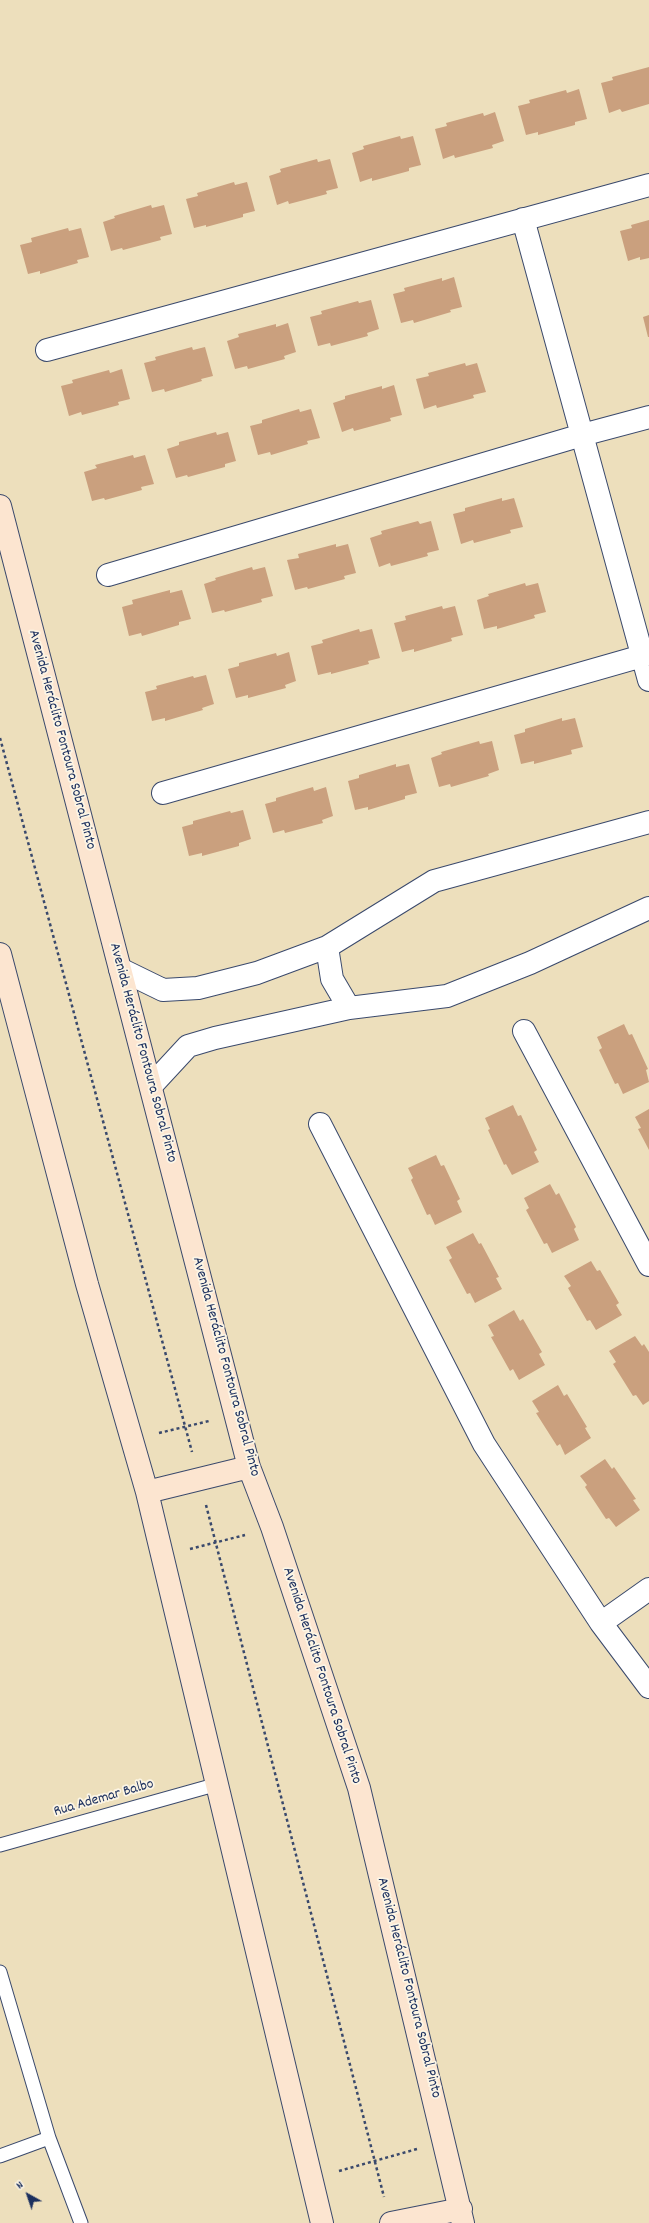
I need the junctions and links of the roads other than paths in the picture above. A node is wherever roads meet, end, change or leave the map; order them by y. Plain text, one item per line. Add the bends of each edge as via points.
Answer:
1 (649, 185) edge
2 (523, 219) junction
3 (47, 350) dead end
4 (649, 417) edge
5 (582, 435) junction
6 (0, 506) edge
7 (108, 575) dead end
8 (646, 655) edge
9 (649, 680) edge
10 (163, 793) dead end
11 (649, 822) edge
12 (649, 908) edge
13 (327, 947) junction
14 (0, 954) edge
15 (120, 969) junction
16 (349, 1008) junction
17 (524, 1031) dead end
18 (151, 1086) junction
19 (320, 1124) dead end
20 (649, 1265) edge
21 (250, 1467) junction
22 (146, 1492) junction
23 (649, 1589) edge
24 (601, 1623) junction
25 (649, 1687) edge
26 (218, 1784) junction
27 (0, 1845) edge
28 (0, 1972) edge
29 (50, 2138) junction
30 (0, 2156) edge
31 (462, 2216) edge
32 (81, 2223) edge
33 (322, 2223) edge
34 (391, 2223) edge

1 - 2 street
2 - 3 street
2 - 5 street
4 - 5 street
5 - 7 street
5 - 8 street
6 - 15 street, Avenida Heráclito Fontoura Sobral Pinto
8 - 9 street
8 - 10 street
11 - 13 street via 434,881
12 - 16 street via 530,963 447,996
13 - 15 street via 257,973 198,988 163,990
13 - 16 street via 332,979
14 - 22 street via 85,1276
15 - 18 street, Avenida Heráclito Fontoura Sobral Pinto
16 - 18 street via 188,1046
17 - 20 street
18 - 21 street, Avenida Heráclito Fontoura Sobral Pinto
19 - 24 street via 484,1444
21 - 22 street
21 - 31 street, Avenida Heráclito Fontoura Sobral Pinto via 359,1788
22 - 26 street
23 - 24 street
24 - 25 street
26 - 27 lane, Rua Ademar Balbo
26 - 33 street
28 - 29 lane
29 - 30 lane
29 - 32 lane
31 - 34 street

